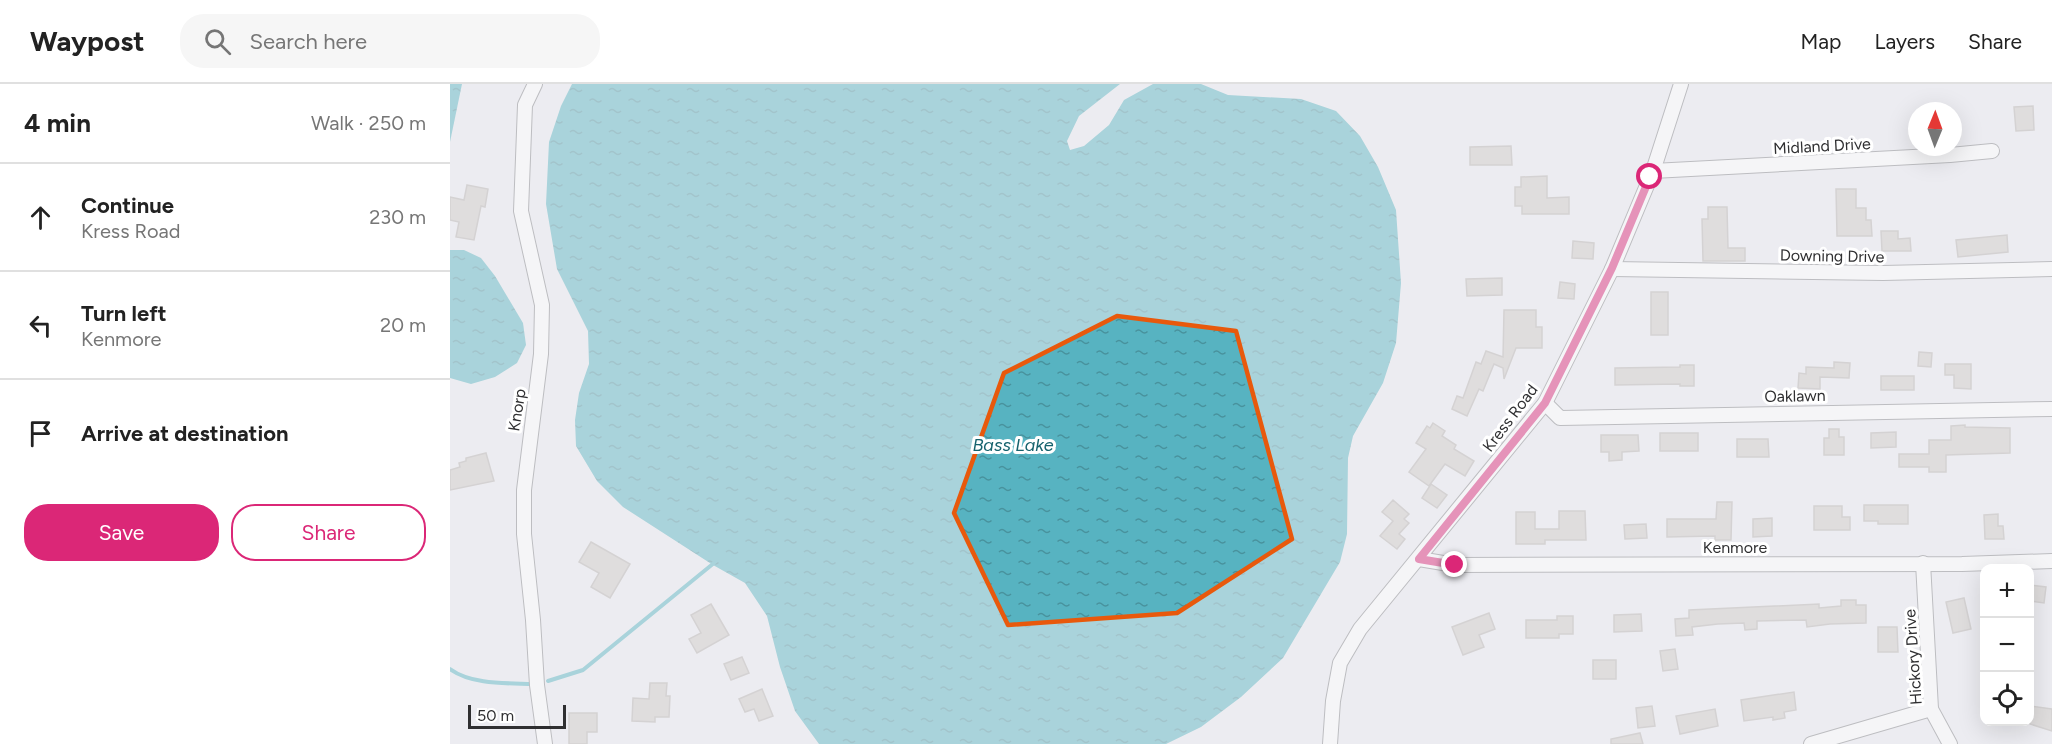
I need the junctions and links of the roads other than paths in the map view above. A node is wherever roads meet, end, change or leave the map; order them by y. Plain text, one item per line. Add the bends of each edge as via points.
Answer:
1 (535, 84) edge
2 (1681, 84) edge
3 (1992, 151) dead end
4 (1653, 171) junction
5 (1612, 268) junction
6 (2052, 269) edge
7 (1545, 403) junction
8 (2052, 409) edge
9 (1419, 559) junction
10 (2052, 561) edge
11 (1923, 563) junction
12 (1931, 709) junction
13 (545, 744) edge
14 (1330, 744) edge
15 (1811, 744) edge
16 (1950, 744) edge

1 - 13 street, Knorp via 525,105 521,211 542,305 541,354 525,480 524,534
2 - 4 street, Kress Road
3 - 4 street, Midland Drive
4 - 5 street, Kress Road
5 - 6 street, Downing Drive via 1883,273
5 - 7 street, Kress Road
7 - 8 street, Oaklawn via 1560,418
7 - 9 street, Kress Road
9 - 11 street, Kenmore via 1455,565
9 - 14 street, Kress Road via 1360,628 1340,663
10 - 11 street, Kenmore
11 - 12 street, Hickory Drive
12 - 15 street
12 - 16 street, Hickory Drive

